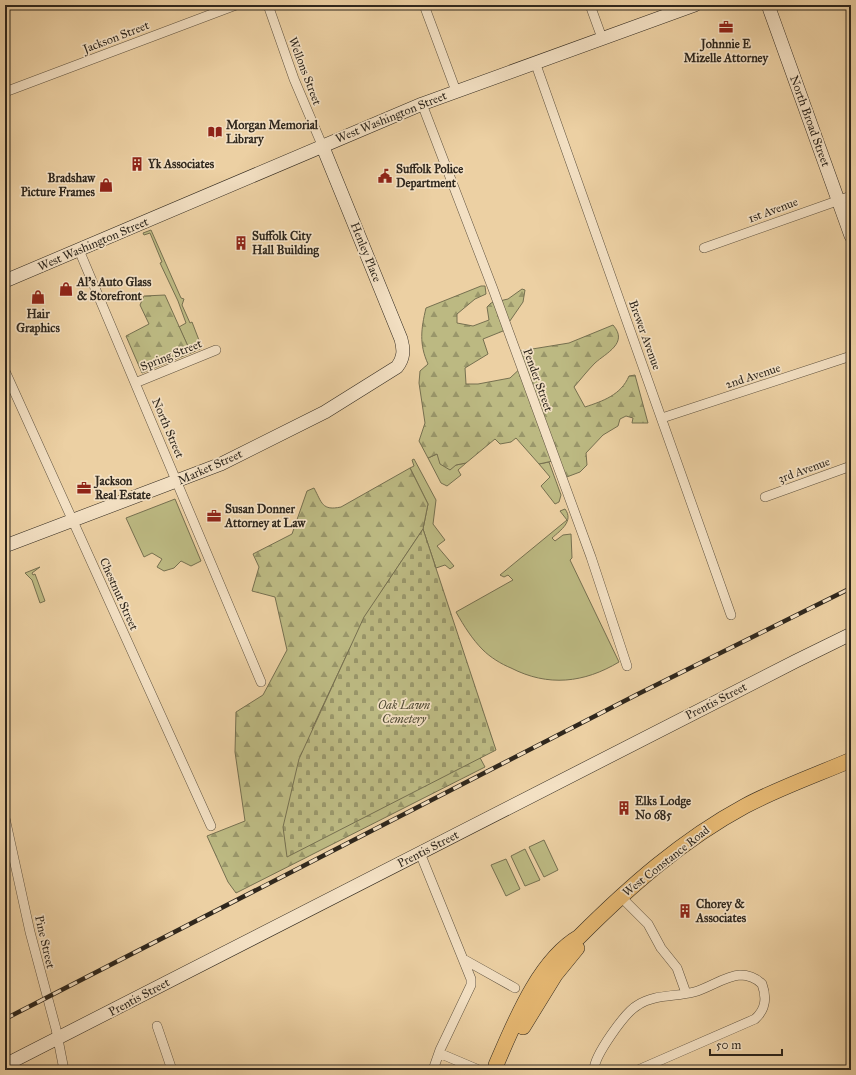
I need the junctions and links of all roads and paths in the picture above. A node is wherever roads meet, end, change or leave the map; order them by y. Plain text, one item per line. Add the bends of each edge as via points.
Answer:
1 (236, 5) edge
2 (268, 5) edge
3 (424, 5) edge
4 (590, 5) edge
5 (695, 5) edge
6 (768, 5) edge
7 (602, 38) junction
8 (535, 62) junction
9 (456, 91) junction
10 (5, 92) edge
11 (422, 104) junction
12 (322, 145) junction
13 (851, 196) edge
14 (838, 200) junction
15 (851, 236) edge
16 (704, 248) dead end
17 (79, 250) junction
18 (5, 281) edge
19 (216, 350) dead end
20 (851, 356) edge
21 (402, 360) joint
22 (5, 371) edge
23 (135, 383) junction
24 (662, 418) junction
25 (851, 466) edge
26 (178, 482) junction
27 (765, 497) dead end
28 (73, 521) junction
29 (5, 546) edge
30 (731, 615) dead end
31 (851, 634) edge
32 (627, 666) dead end
33 (262, 682) dead end
34 (851, 760) edge
35 (5, 818) edge
36 (211, 826) dead end
37 (7, 837) edge
38 (420, 853) junction
39 (620, 896) junction
40 (579, 938) junction
41 (465, 960) junction
42 (515, 988) dead end
43 (686, 993) junction
44 (157, 1026) dead end
45 (58, 1039) junction
46 (439, 1054) junction
47 (5, 1065) edge
48 (64, 1070) edge
49 (172, 1070) edge
50 (433, 1070) edge
51 (479, 1070) edge
52 (496, 1070) edge
53 (503, 1070) edge
54 (594, 1070) edge
55 (638, 1070) edge

1 - 10 street, Jackson Street
2 - 12 street, Wellons Street via 294,79
3 - 9 street
4 - 7 street
5 - 7 street, West Washington Street
6 - 14 street, North Broad Street
7 - 8 street, West Washington Street
8 - 9 street, West Washington Street
8 - 24 street, Brewer Avenue
9 - 11 street, West Washington Street
11 - 12 street, West Washington Street
11 - 32 street, Pender Street via 591,557
12 - 17 street, West Washington Street
12 - 21 street, Henley Place via 401,339 404,353
13 - 14 street, 1st Avenue
14 - 15 street, North Broad Street
14 - 16 street, 1st Avenue
17 - 18 street, West Washington Street
17 - 23 street, North Street
19 - 23 street, Spring Street
20 - 24 street, 2nd Avenue
21 - 26 street, Market Street via 391,372 325,412 221,464
22 - 28 street, Chestnut Street
23 - 26 street, North Street
24 - 30 street, Brewer Avenue
25 - 27 street, 3rd Avenue
26 - 28 street, Market Street
26 - 33 street, North Street
28 - 29 street, Market Street
28 - 36 street, Chestnut Street
31 - 38 street, Prentis Street
34 - 39 main road, West Constance Road via 769,794 718,821 661,861
35 - 37 street, Pine Street
37 - 45 street, Pine Street
38 - 41 street
38 - 45 street, Prentis Street
39 - 40 main road, West Constance Road
39 - 43 street via 648,924 661,948 677,968
40 - 52 main road, West Constance Road via 555,958 524,1004
40 - 53 main road, West Constance Road via 576,950 535,1006
41 - 42 street
41 - 46 street via 471,985
43 - 54 street via 653,998 636,1005 595,1061
43 - 55 street via 742,975 751,976 762,984 766,1000 764,1008 755,1019
44 - 49 street
45 - 47 street, Prentis Street
45 - 48 street, Pine Street
46 - 50 street
46 - 51 street

